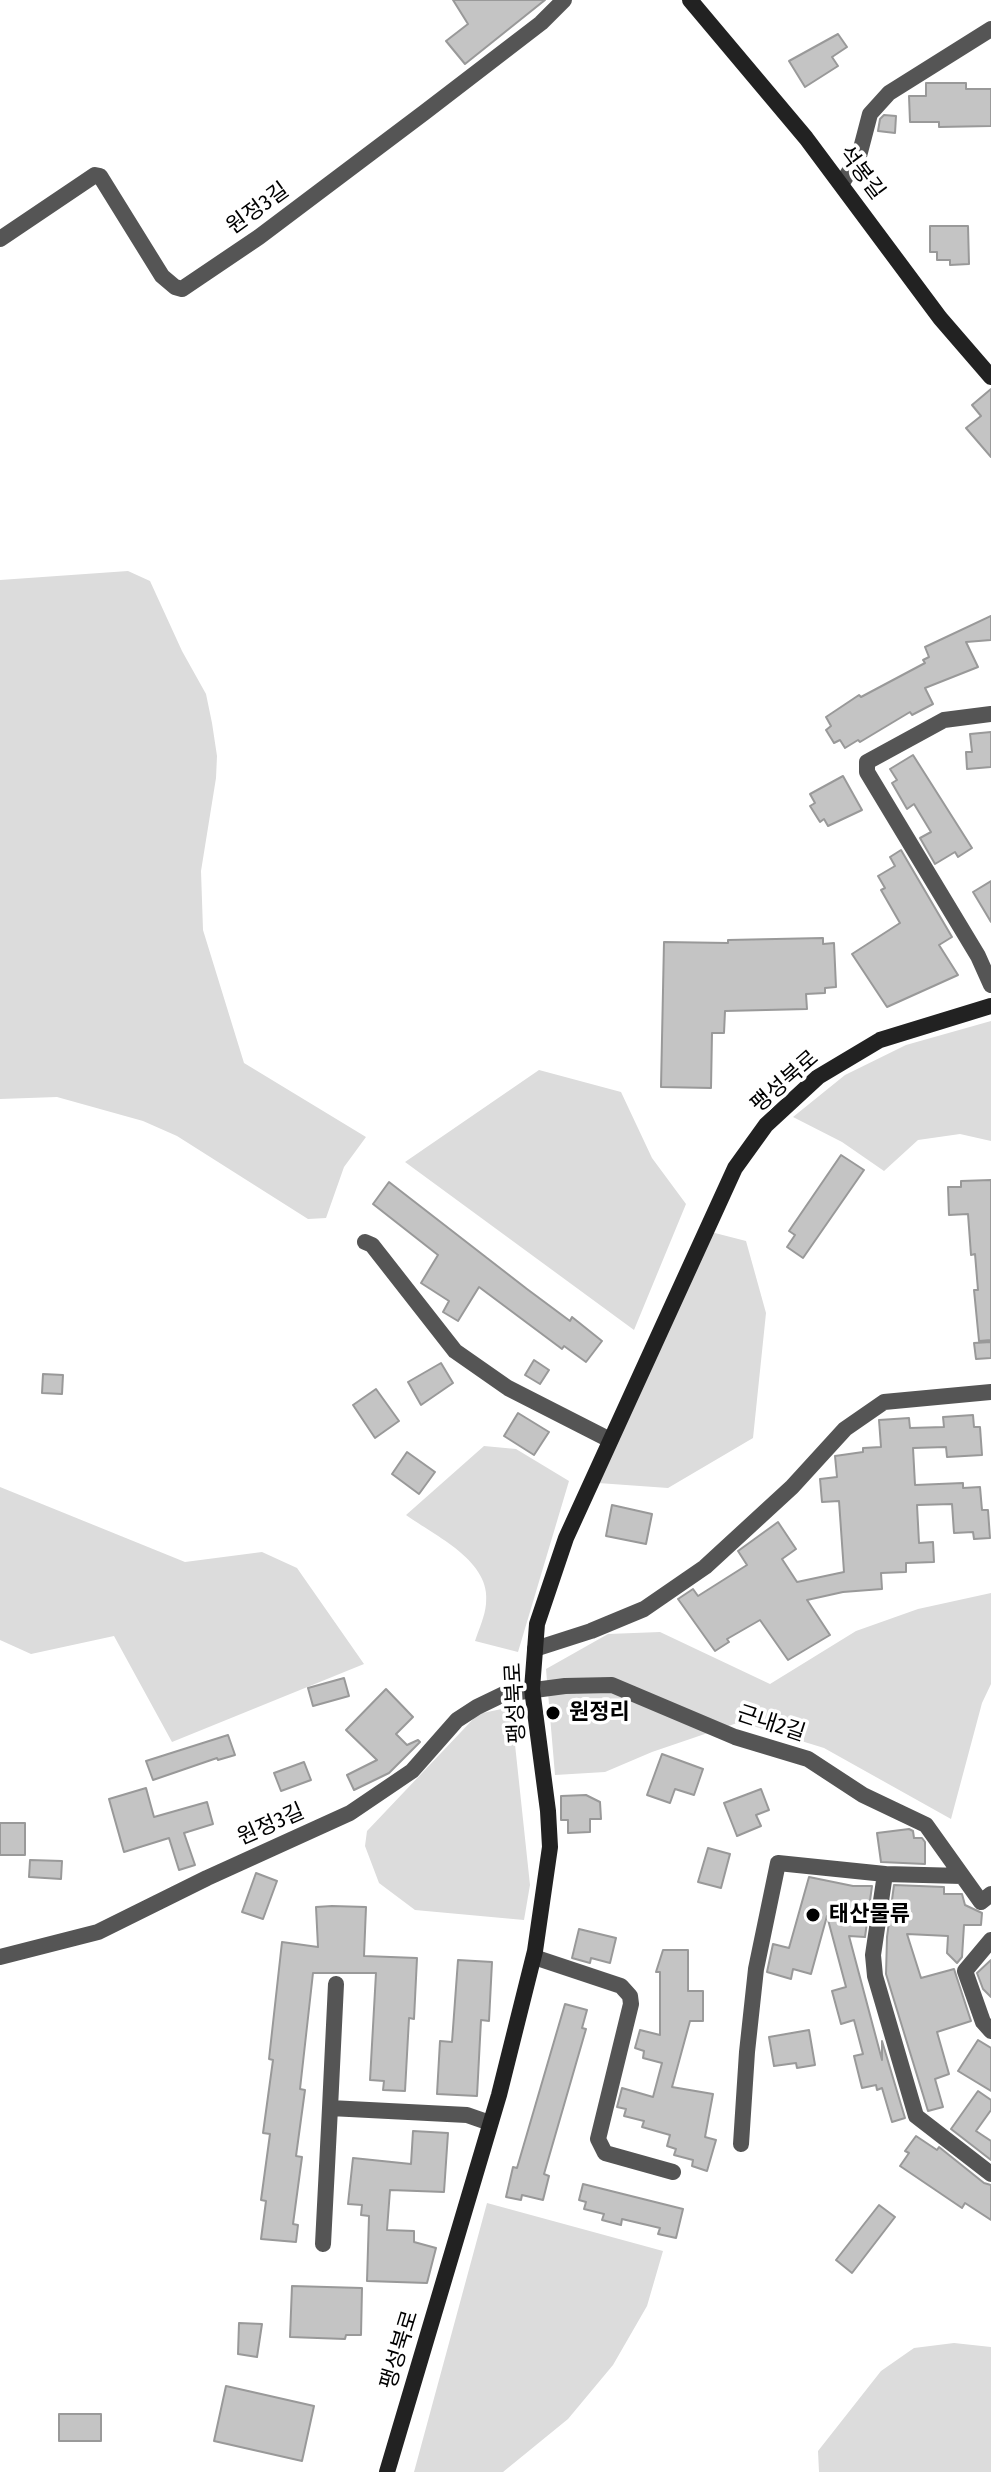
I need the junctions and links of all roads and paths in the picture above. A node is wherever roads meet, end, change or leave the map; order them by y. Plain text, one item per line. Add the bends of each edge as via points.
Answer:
1 (564, 0) edge
2 (690, 0) edge
3 (991, 29) edge
4 (842, 183) junction
5 (0, 239) edge
6 (991, 377) edge
7 (991, 714) edge
8 (991, 985) edge
9 (991, 1006) edge
10 (365, 1242) dead end
11 (991, 1392) edge
12 (610, 1440) junction
13 (535, 1649) junction
14 (532, 1689) junction
15 (885, 1874) junction
16 (962, 1876) junction
17 (988, 1903) edge
18 (991, 1940) edge
19 (0, 1957) edge
20 (534, 1957) junction
21 (336, 1984) dead end
22 (991, 2031) edge
23 (330, 2108) junction
24 (490, 2123) junction
25 (741, 2144) dead end
26 (673, 2172) dead end
27 (991, 2174) edge
28 (323, 2244) dead end
29 (387, 2472) edge

1 - 5 street, 원정3길 via 449,94 182,289 162,276 100,176
2 - 4 street, 석봉길
3 - 4 street via 889,93 870,114 859,156
4 - 6 street, 석봉길 via 940,318
7 - 8 street via 944,720 867,762 867,772
9 - 12 street, 팽성북로 via 880,1040 818,1077 766,1125 735,1168
10 - 12 street via 455,1351 508,1388
11 - 13 street via 884,1402 845,1429 792,1487 705,1567 644,1609
12 - 13 street, 팽성북로 via 566,1538 537,1624
13 - 14 street, 팽성북로
14 - 16 street, 근내2길 via 612,1685 735,1737 808,1759 863,1795 926,1825
14 - 19 street, 원정3길 via 504,1694 457,1720 412,1771 350,1813 98,1932
14 - 20 street, 팽성북로 via 550,1847
15 - 16 street
15 - 25 street via 778,1863 756,1969
15 - 27 street via 873,1955 875,1976 916,2116
16 - 17 street, 근내2길
18 - 22 street via 965,1971
20 - 24 street, 팽성북로
20 - 26 street via 621,1986 630,1996 598,2139 605,2153
21 - 23 street
23 - 24 street via 467,2115
23 - 28 street
24 - 29 street, 팽성북로

